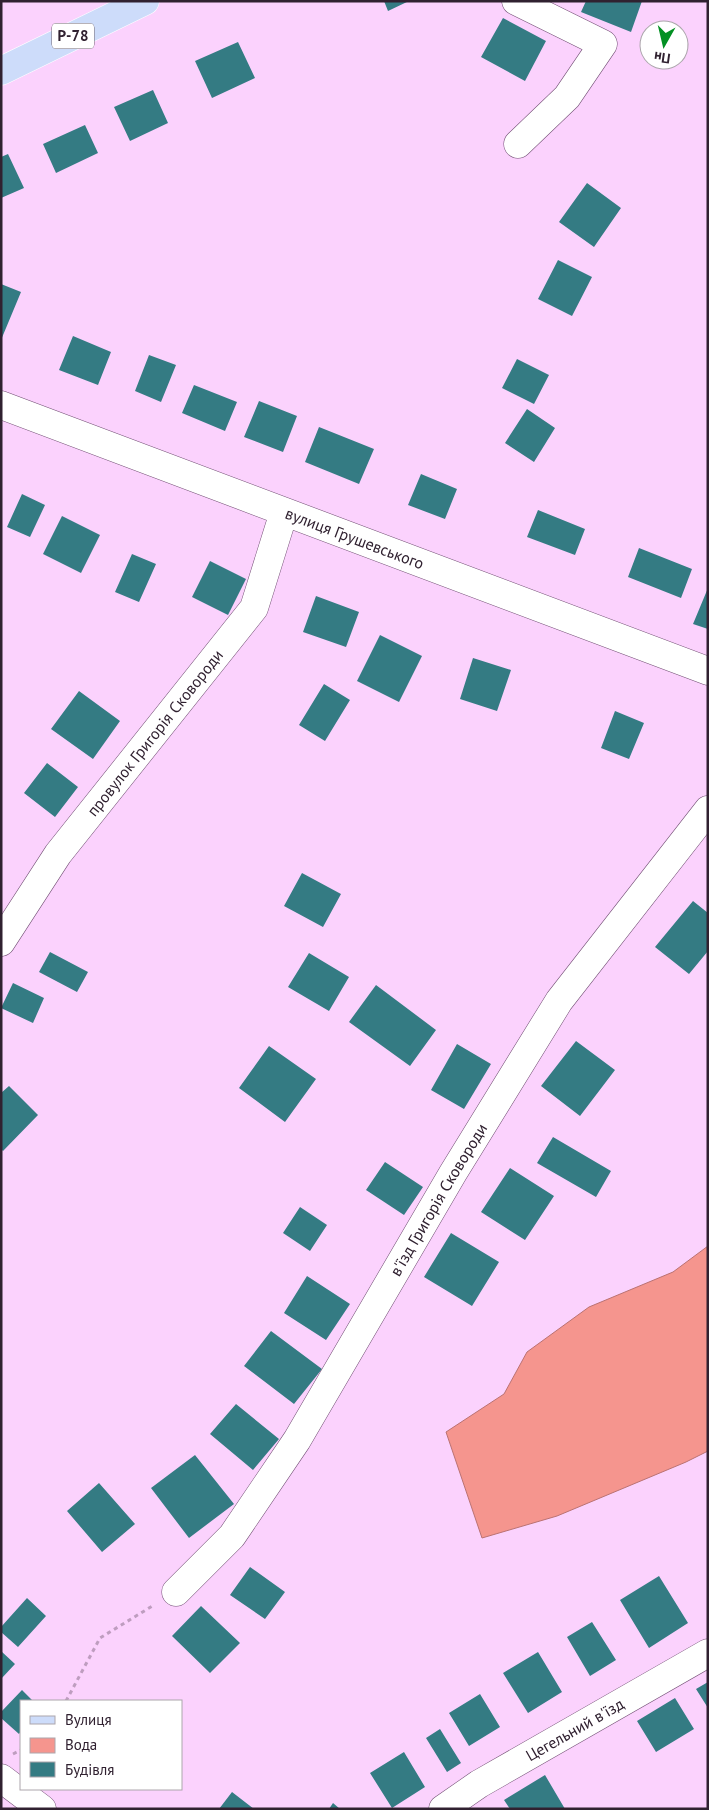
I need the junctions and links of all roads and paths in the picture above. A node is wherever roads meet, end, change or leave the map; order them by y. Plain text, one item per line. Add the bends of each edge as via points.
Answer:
1 (145, 1) edge
2 (516, 1) edge
3 (1, 71) edge
4 (518, 144) dead end
5 (1, 404) edge
6 (284, 512) junction
7 (708, 671) edge
8 (708, 810) edge
9 (1, 942) edge
10 (176, 1592) joint
11 (708, 1653) edge
12 (67, 1700) edge
13 (1, 1778) edge
14 (42, 1809) edge
15 (443, 1809) edge

1 - 3 main road, Р-78
2 - 4 street via 603,44 567,97
5 - 6 street, вулиця Грушевського
6 - 7 street, вулиця Грушевського
6 - 9 street, провулок Григорія Сковороди via 254,608 58,854
8 - 10 street, в'їзд Григорія Сковороди via 560,1001 453,1173 297,1440 232,1536
10 - 12 path via 100,1638
11 - 15 street, Цегельний в'їзд via 479,1784
13 - 14 street

